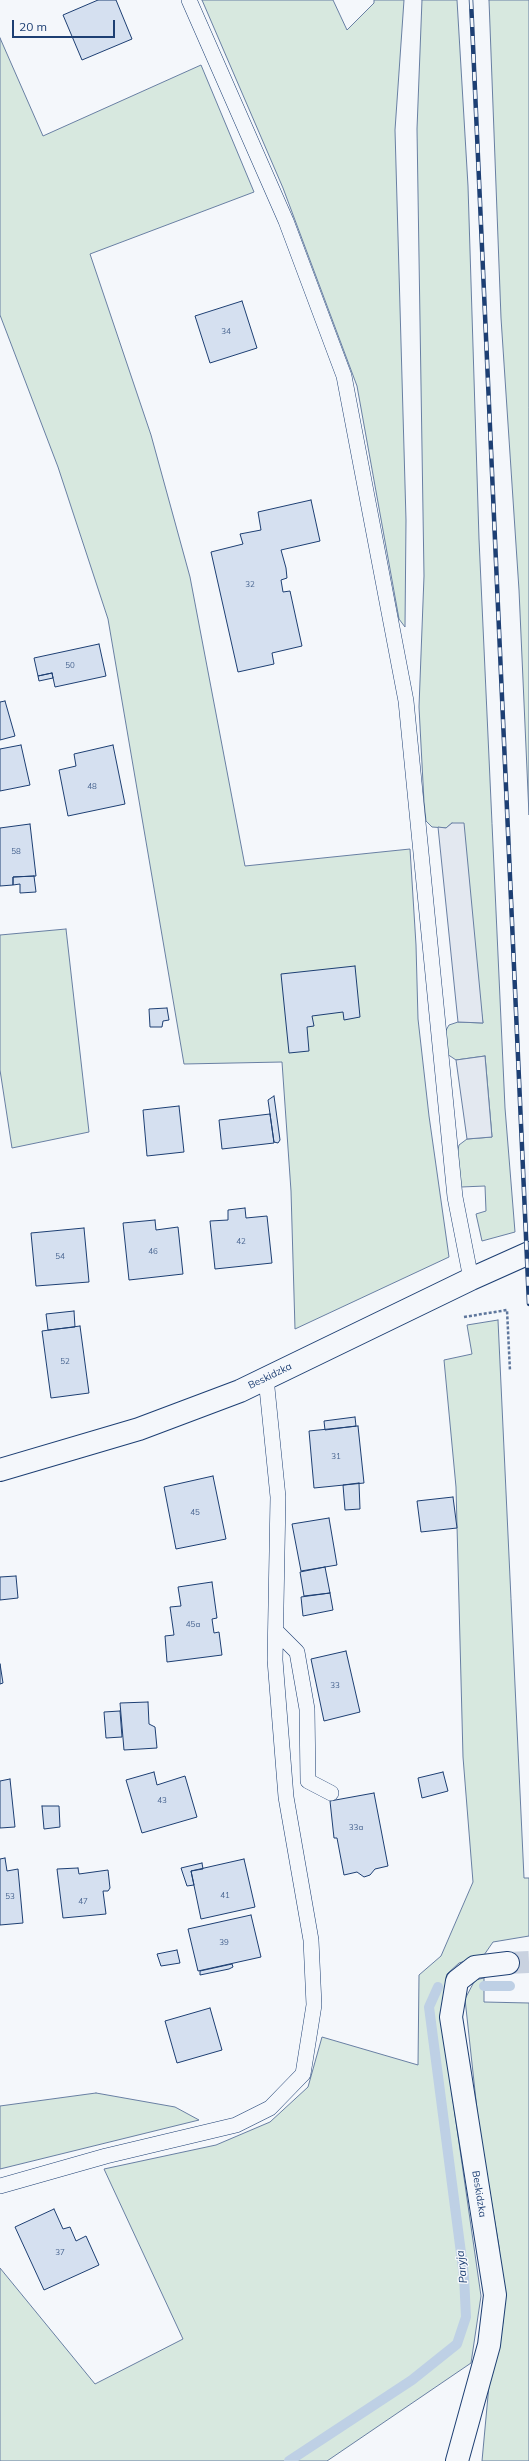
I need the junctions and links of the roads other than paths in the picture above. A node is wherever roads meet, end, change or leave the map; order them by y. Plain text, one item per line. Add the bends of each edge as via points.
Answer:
1 (189, 0) edge
2 (529, 1253) edge
3 (471, 1279) junction
4 (266, 1378) junction
5 (0, 1470) edge
6 (276, 1632) junction
7 (331, 1793) dead end
8 (508, 1963) tunnel mouth
9 (0, 2186) edge
10 (457, 2461) edge

1 - 3 lane via 286,221 344,376 406,701 455,1197
2 - 3 street, Beskidzka
3 - 4 street, Beskidzka
4 - 5 street, Beskidzka via 240,1391 160,1422
4 - 6 lane via 278,1497
6 - 7 lane via 297,1652 308,1710 308,1781
6 - 9 lane via 275,1660 286,1797 311,1940 314,2005 303,2074 270,2108 236,2125 106,2156
8 - 10 street, Beskidzka via 475,1967 457,1981 451,2017 495,2295 488,2345

